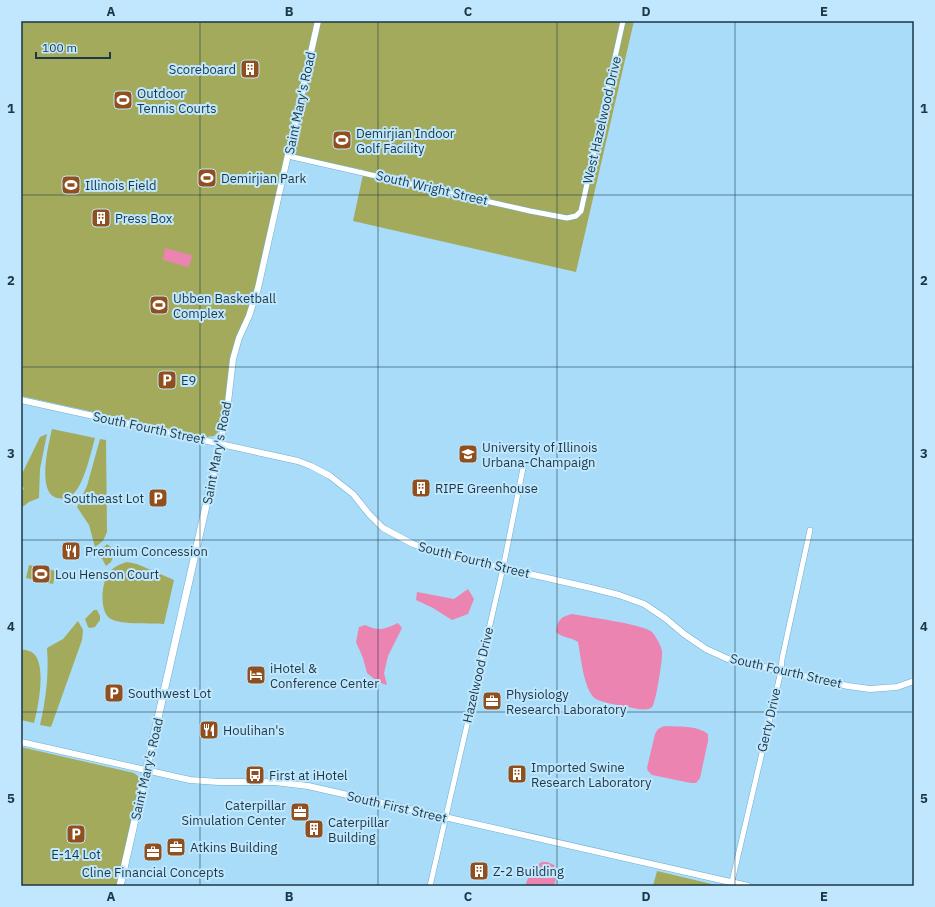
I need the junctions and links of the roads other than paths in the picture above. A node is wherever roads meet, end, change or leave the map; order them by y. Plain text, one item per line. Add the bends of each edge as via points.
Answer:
1 (318, 21) edge
2 (623, 21) edge
3 (288, 156) junction
4 (576, 216) joint
5 (21, 400) edge
6 (220, 444) junction
7 (524, 463) dead end
8 (810, 530) dead end
9 (503, 568) junction
10 (780, 671) junction
11 (914, 681) edge
12 (21, 742) edge
13 (146, 771) junction
14 (446, 818) junction
15 (731, 884) edge
16 (120, 886) edge
17 (430, 886) edge
18 (748, 886) edge

1 - 3 street, Saint Mary's Road
2 - 4 street, West Hazelwood Drive via 581,211
3 - 4 street, South Wright Street via 536,212 567,218
3 - 6 street, Saint Mary's Road via 258,288 233,359
5 - 6 street, South Fourth Street
6 - 9 street, South Fourth Street via 311,466 330,476 353,494 383,528 413,544 441,554
6 - 13 main road, Saint Mary's Road
7 - 9 street, Hazelwood Drive
8 - 10 street, Gerty Drive
9 - 10 street, South Fourth Street via 619,595 644,604 706,649 728,659
9 - 14 street, Hazelwood Drive
10 - 11 street, South Fourth Street via 870,689 897,687
10 - 15 street, Gerty Drive
12 - 13 street, South First Street
13 - 14 street, South First Street via 190,780 290,784
13 - 16 main road, Saint Mary's Road
14 - 15 street, South First Street
14 - 17 street, Hazelwood Drive
15 - 18 street, South First Street

